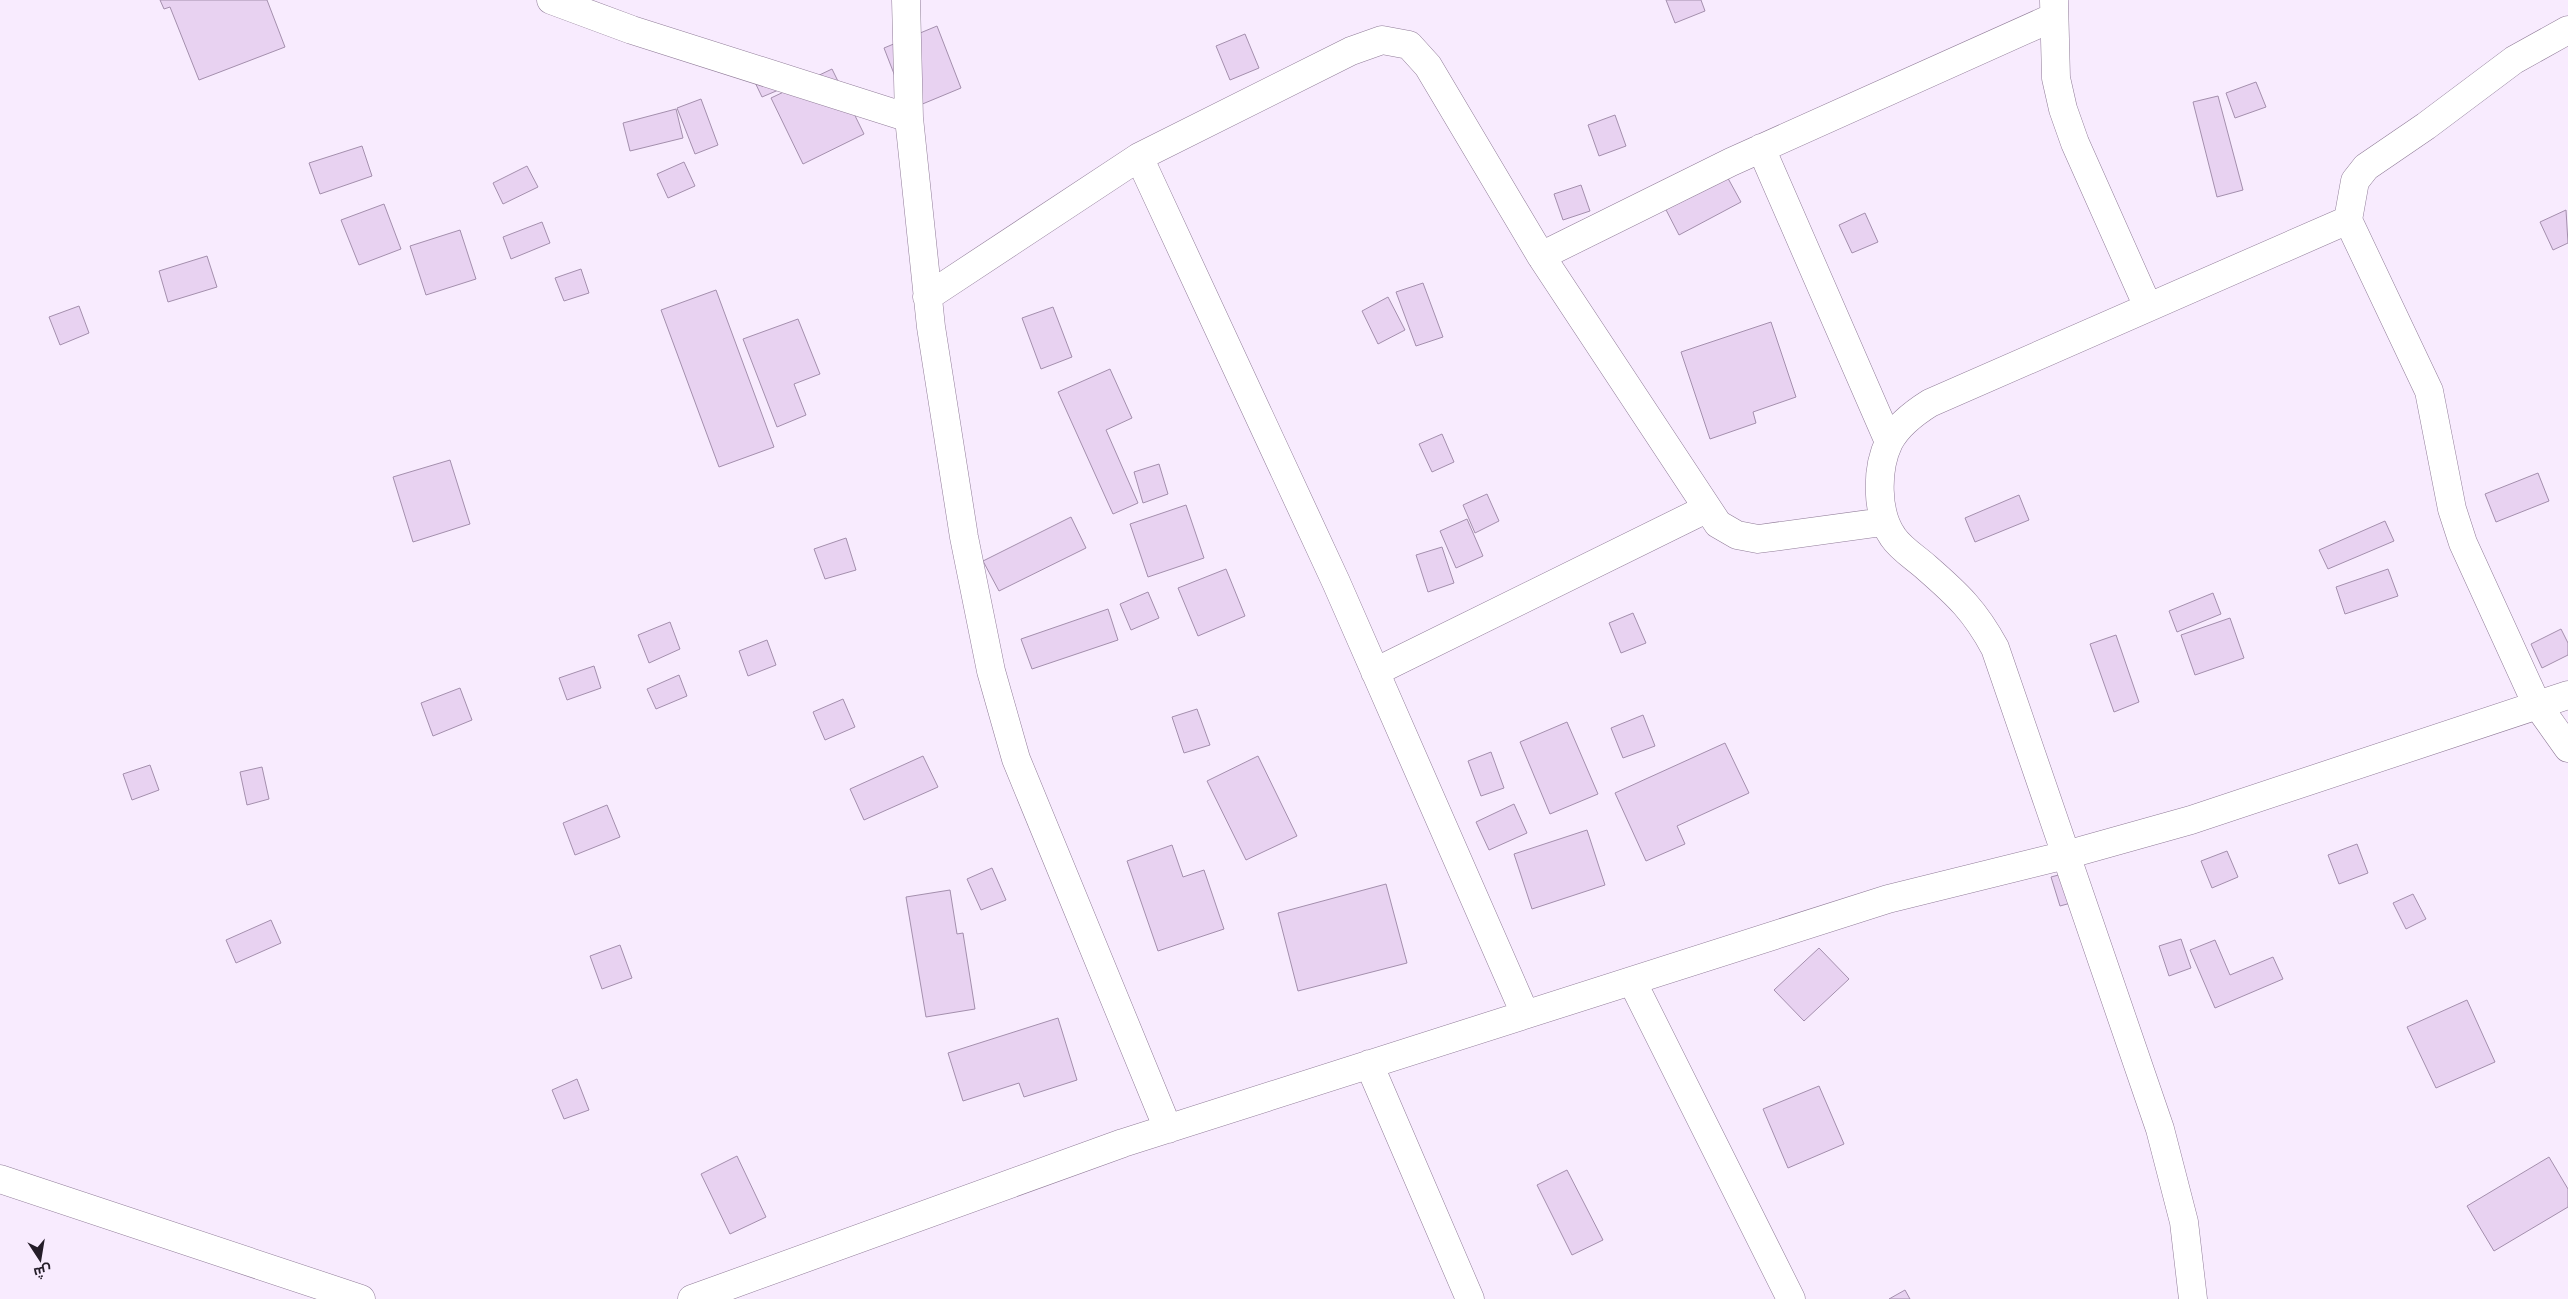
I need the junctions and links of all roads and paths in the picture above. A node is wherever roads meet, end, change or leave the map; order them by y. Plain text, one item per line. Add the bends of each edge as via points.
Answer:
1 (551, 0) edge
2 (906, 0) edge
3 (2054, 9) edge
4 (2568, 30) edge
5 (909, 118) junction
6 (1761, 148) junction
7 (1139, 157) junction
8 (2348, 220) junction
9 (1541, 256) junction
10 (927, 297) junction
11 (2148, 307) junction
12 (1889, 442) junction
13 (1706, 509) junction
14 (1883, 522) junction
15 (1375, 672) junction
16 (2568, 695) edge
17 (2536, 704) junction
18 (2568, 748) edge
19 (2066, 854) junction
20 (1632, 981) junction
21 (1525, 1014) junction
22 (1369, 1064) junction
23 (1168, 1129) junction
24 (0, 1179) edge
25 (361, 1299) edge
26 (692, 1299) edge
27 (1470, 1299) edge
28 (1791, 1299) edge
29 (2193, 1299) edge

1 - 5 street via 632,30
2 - 5 street
3 - 6 street
3 - 11 street via 2056,78 2063,109
4 - 8 street via 2514,60 2366,167 2355,181
5 - 10 street
6 - 9 street
6 - 12 street
7 - 9 street via 1351,51 1382,40 1409,45 1428,66
7 - 10 street
7 - 15 street
8 - 11 street
8 - 17 street via 2429,391 2457,526
9 - 13 street
10 - 23 street via 964,537 991,672 1011,743
11 - 12 street via 1930,403 1909,417
12 - 14 street via 1880,470
13 - 14 street via 1718,524 1737,535 1758,539
13 - 15 street
14 - 19 street via 1894,539 1963,599 1982,624 1994,648
15 - 21 street
16 - 17 street
17 - 18 street
17 - 19 street via 2191,820
19 - 20 street via 1888,899
19 - 29 street via 2160,1129 2184,1222
20 - 21 street
20 - 28 street
21 - 22 street
22 - 23 street
22 - 27 street
23 - 26 street
24 - 25 street

